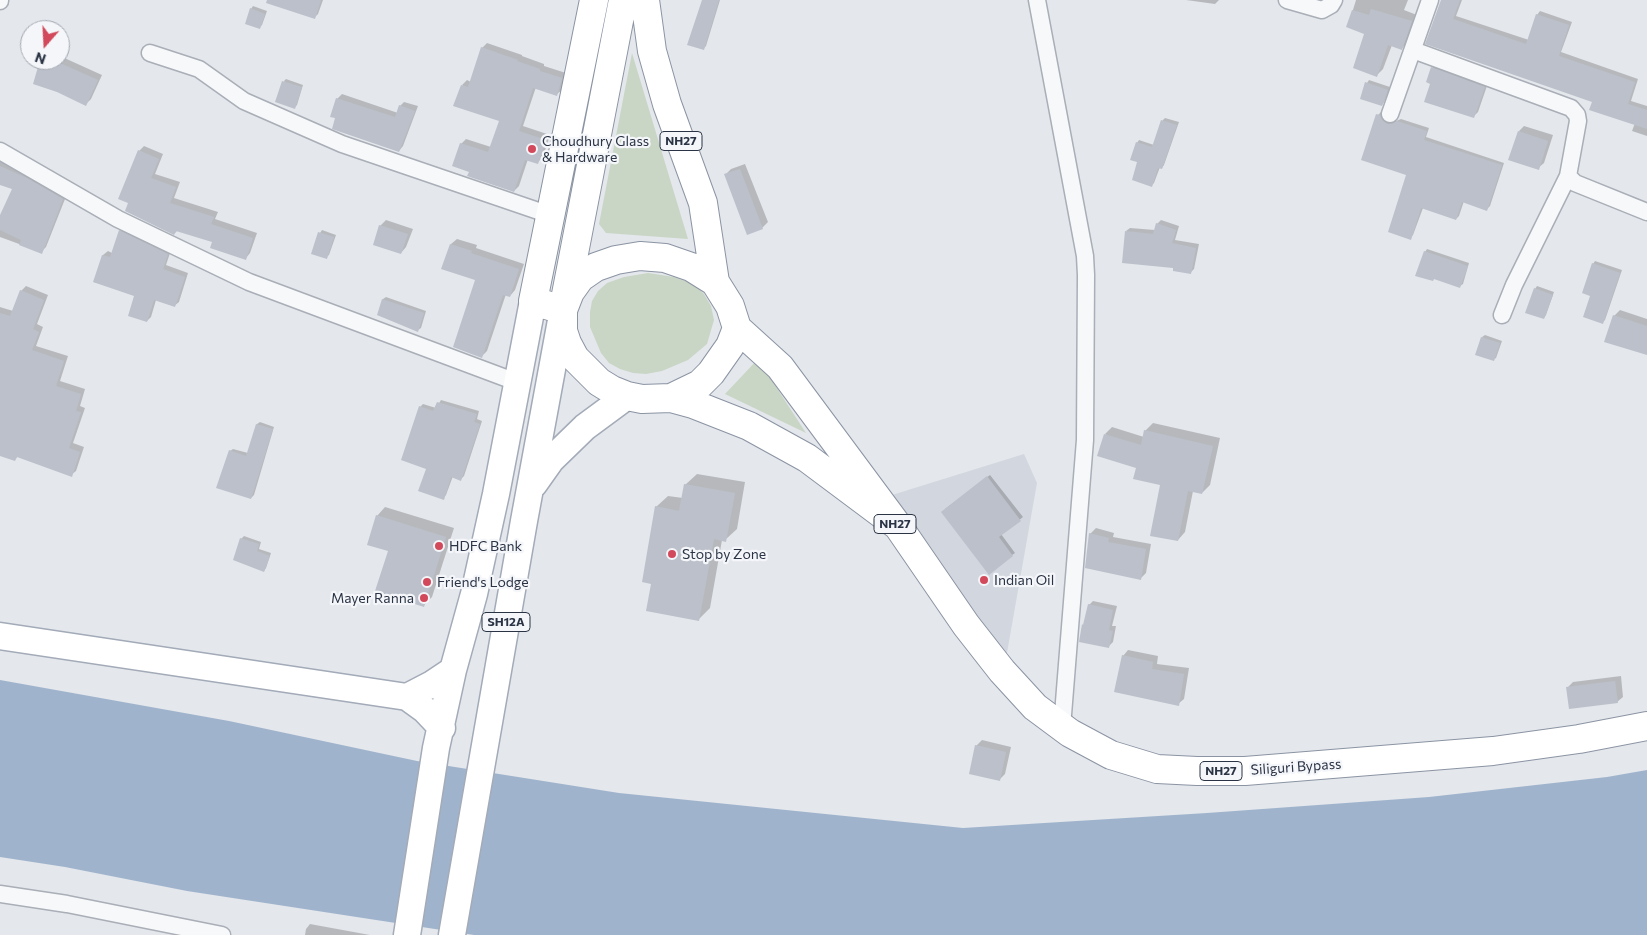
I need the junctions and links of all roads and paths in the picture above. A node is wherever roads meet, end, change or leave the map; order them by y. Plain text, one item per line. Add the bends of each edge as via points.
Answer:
1 (594, 0) edge
2 (623, 0) edge
3 (645, 0) edge
4 (1037, 0) edge
5 (1287, 0) edge
6 (1334, 0) edge
7 (1430, 0) edge
8 (1413, 50) junction
9 (150, 53) dead end
10 (1390, 114) dead end
11 (0, 151) edge
12 (1568, 176) junction
13 (1647, 212) edge
14 (550, 215) junction
15 (715, 282) junction
16 (533, 301) junction
17 (563, 310) junction
18 (1502, 315) dead end
19 (737, 328) junction
20 (518, 383) junction
21 (628, 396) junction
22 (671, 398) junction
23 (530, 488) junction
24 (898, 526) junction
25 (0, 636) edge
26 (453, 670) junction
27 (407, 697) junction
28 (1647, 726) edge
29 (1062, 727) junction
30 (439, 738) junction
31 (0, 894) edge
32 (222, 935) edge
33 (407, 935) edge
34 (452, 935) edge

1 - 14 highway
2 - 17 highway, NH27
3 - 15 highway, NH27 via 657,69 702,203
4 - 29 street via 1086,275 1085,440
5 - 6 street via 1322,10
7 - 8 street
8 - 10 street
8 - 12 street via 1574,111 1578,121
9 - 14 street via 199,68 244,101 342,144
11 - 20 street via 118,220 249,282
12 - 13 street via 1576,183
12 - 18 street
14 - 16 highway
15 - 17 highway, NH27 via 691,267 665,258 640,256 616,260 596,267 580,278
15 - 19 highway, NH27 via 730,306
16 - 17 highway
16 - 20 main road, SH12A
17 - 21 highway, NH27 via 565,337 575,358 599,382
17 - 23 main road, SH12A
19 - 22 highway, NH27 via 730,346 711,373 700,384
19 - 24 highway, NH27 via 780,367
20 - 26 main road, SH12A via 476,585
21 - 22 highway, NH27
21 - 23 main road, SH12A via 585,427 551,460
22 - 24 highway, NH27 via 749,426 807,458
23 - 34 main road, SH12A
24 - 29 highway, Siliguri Bypass / NH27 via 1002,671 1035,707
25 - 27 main road
26 - 27 main road
26 - 30 main road, SH12A
27 - 30 main road via 424,710
28 - 29 highway, Siliguri Bypass / NH27 via 1493,751 1245,771 1157,769 1111,755
30 - 33 main road, SH12A
31 - 32 street

